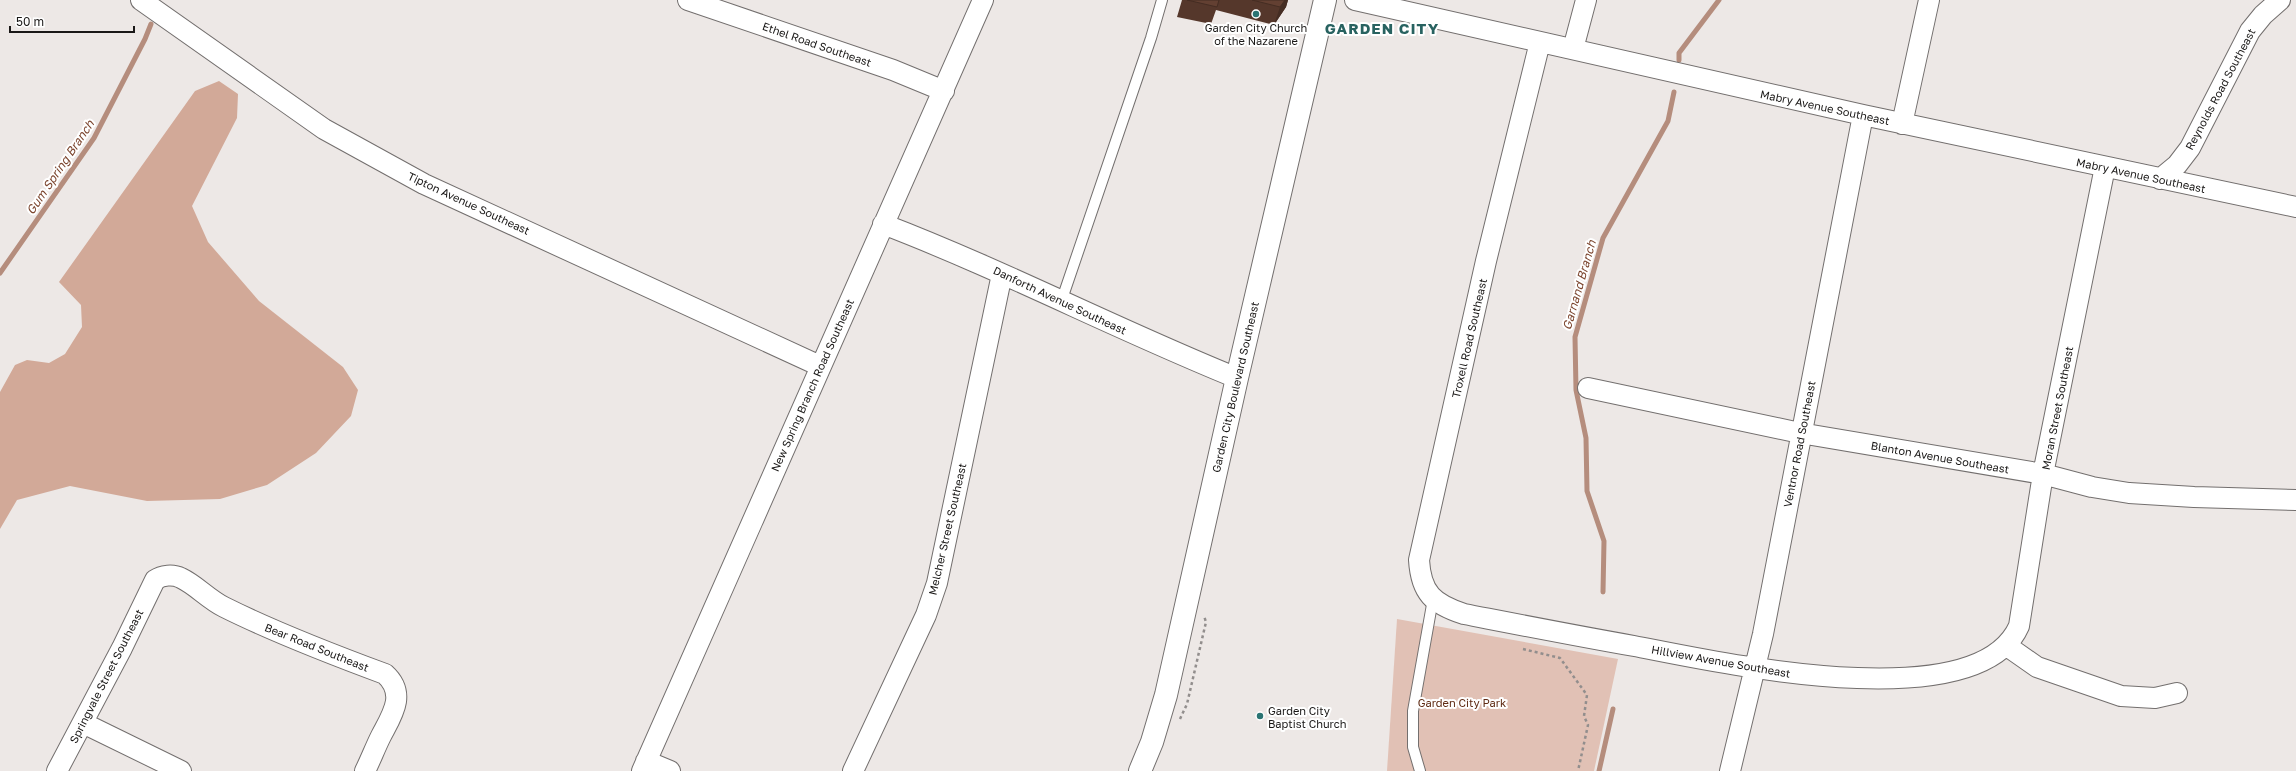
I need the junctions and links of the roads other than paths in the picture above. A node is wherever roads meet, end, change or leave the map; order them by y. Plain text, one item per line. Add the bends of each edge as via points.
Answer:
1 (141, 0) edge
2 (688, 0) edge
3 (983, 0) edge
4 (1162, 0) edge
5 (1324, 0) edge
6 (1355, 0) edge
7 (1586, 0) edge
8 (1929, 0) edge
9 (2280, 0) edge
10 (1540, 42) junction
11 (1573, 49) junction
12 (944, 91) junction
13 (1862, 115) junction
14 (1902, 124) junction
15 (2105, 167) junction
16 (2160, 179) junction
17 (2296, 207) edge
18 (884, 224) junction
19 (1002, 274) junction
20 (1061, 302) junction
21 (820, 366) junction
22 (1237, 378) junction
23 (1588, 388) dead end
24 (1800, 433) junction
25 (2043, 474) junction
26 (2296, 500) edge
27 (155, 580) joint
28 (1433, 599) junction
29 (1464, 614) joint
30 (2007, 646) junction
31 (1755, 669) junction
32 (2177, 693) dead end
33 (82, 723) junction
34 (644, 766) edge
35 (57, 771) edge
36 (181, 771) edge
37 (365, 771) edge
38 (670, 771) edge
39 (853, 771) edge
40 (1140, 771) edge
41 (1420, 771) edge
42 (1730, 771) edge

1 - 21 street, Tipton Avenue Southeast via 324,129 424,184
2 - 12 street, Ethel Road Southeast via 893,70
3 - 12 street, New Spring Branch Road Southeast
4 - 20 lane
5 - 22 street, Garden City Boulevard Southeast
6 - 10 street, Mabry Avenue Southeast
7 - 11 street
8 - 14 street
9 - 16 street, Reynolds Road Southeast via 2250,31 2190,148 2177,165
10 - 11 street, Mabry Avenue Southeast
10 - 28 street, Troxell Road Southeast via 1484,269 1419,560 1425,588
11 - 13 street, Mabry Avenue Southeast
12 - 18 street, New Spring Branch Road Southeast
13 - 14 street, Mabry Avenue Southeast
13 - 24 street, Ventnor Road Southeast
14 - 15 street, Mabry Avenue Southeast
15 - 16 street, Mabry Avenue Southeast
15 - 25 street, Moran Street Southeast
16 - 17 street, Mabry Avenue Southeast
18 - 19 street, Danforth Avenue Southeast
18 - 21 street, New Spring Branch Road Southeast
19 - 20 street, Danforth Avenue Southeast
19 - 39 street, Melcher Street Southeast via 937,583 926,615
20 - 22 street, Danforth Avenue Southeast
21 - 34 street, New Spring Branch Road Southeast
22 - 40 street, Garden City Boulevard Southeast via 1166,695
23 - 24 street, Blanton Avenue Southeast
24 - 25 street, Blanton Avenue Southeast
24 - 31 street, Ventnor Road Southeast
25 - 26 street, Blanton Avenue Southeast via 2092,487 2129,493
25 - 30 street, Moran Street Southeast via 2019,626
27 - 33 street, Springvale Street Southeast
27 - 37 street, Bear Road Southeast via 169,575 180,577 222,606 328,653 385,674 392,680 396,690 393,715
28 - 29 street, Troxell Road Southeast via 1444,608
28 - 41 lane via 1413,711 1413,747
29 - 31 street, Hillview Avenue Southeast
30 - 31 street, Hillview Avenue Southeast via 1976,664 1953,671 1914,676 1849,678
30 - 32 street via 2037,667 2121,696 2155,698
31 - 42 street, Ventnor Road Southeast
33 - 35 street, Springvale Street Southeast
33 - 36 street
34 - 38 street

